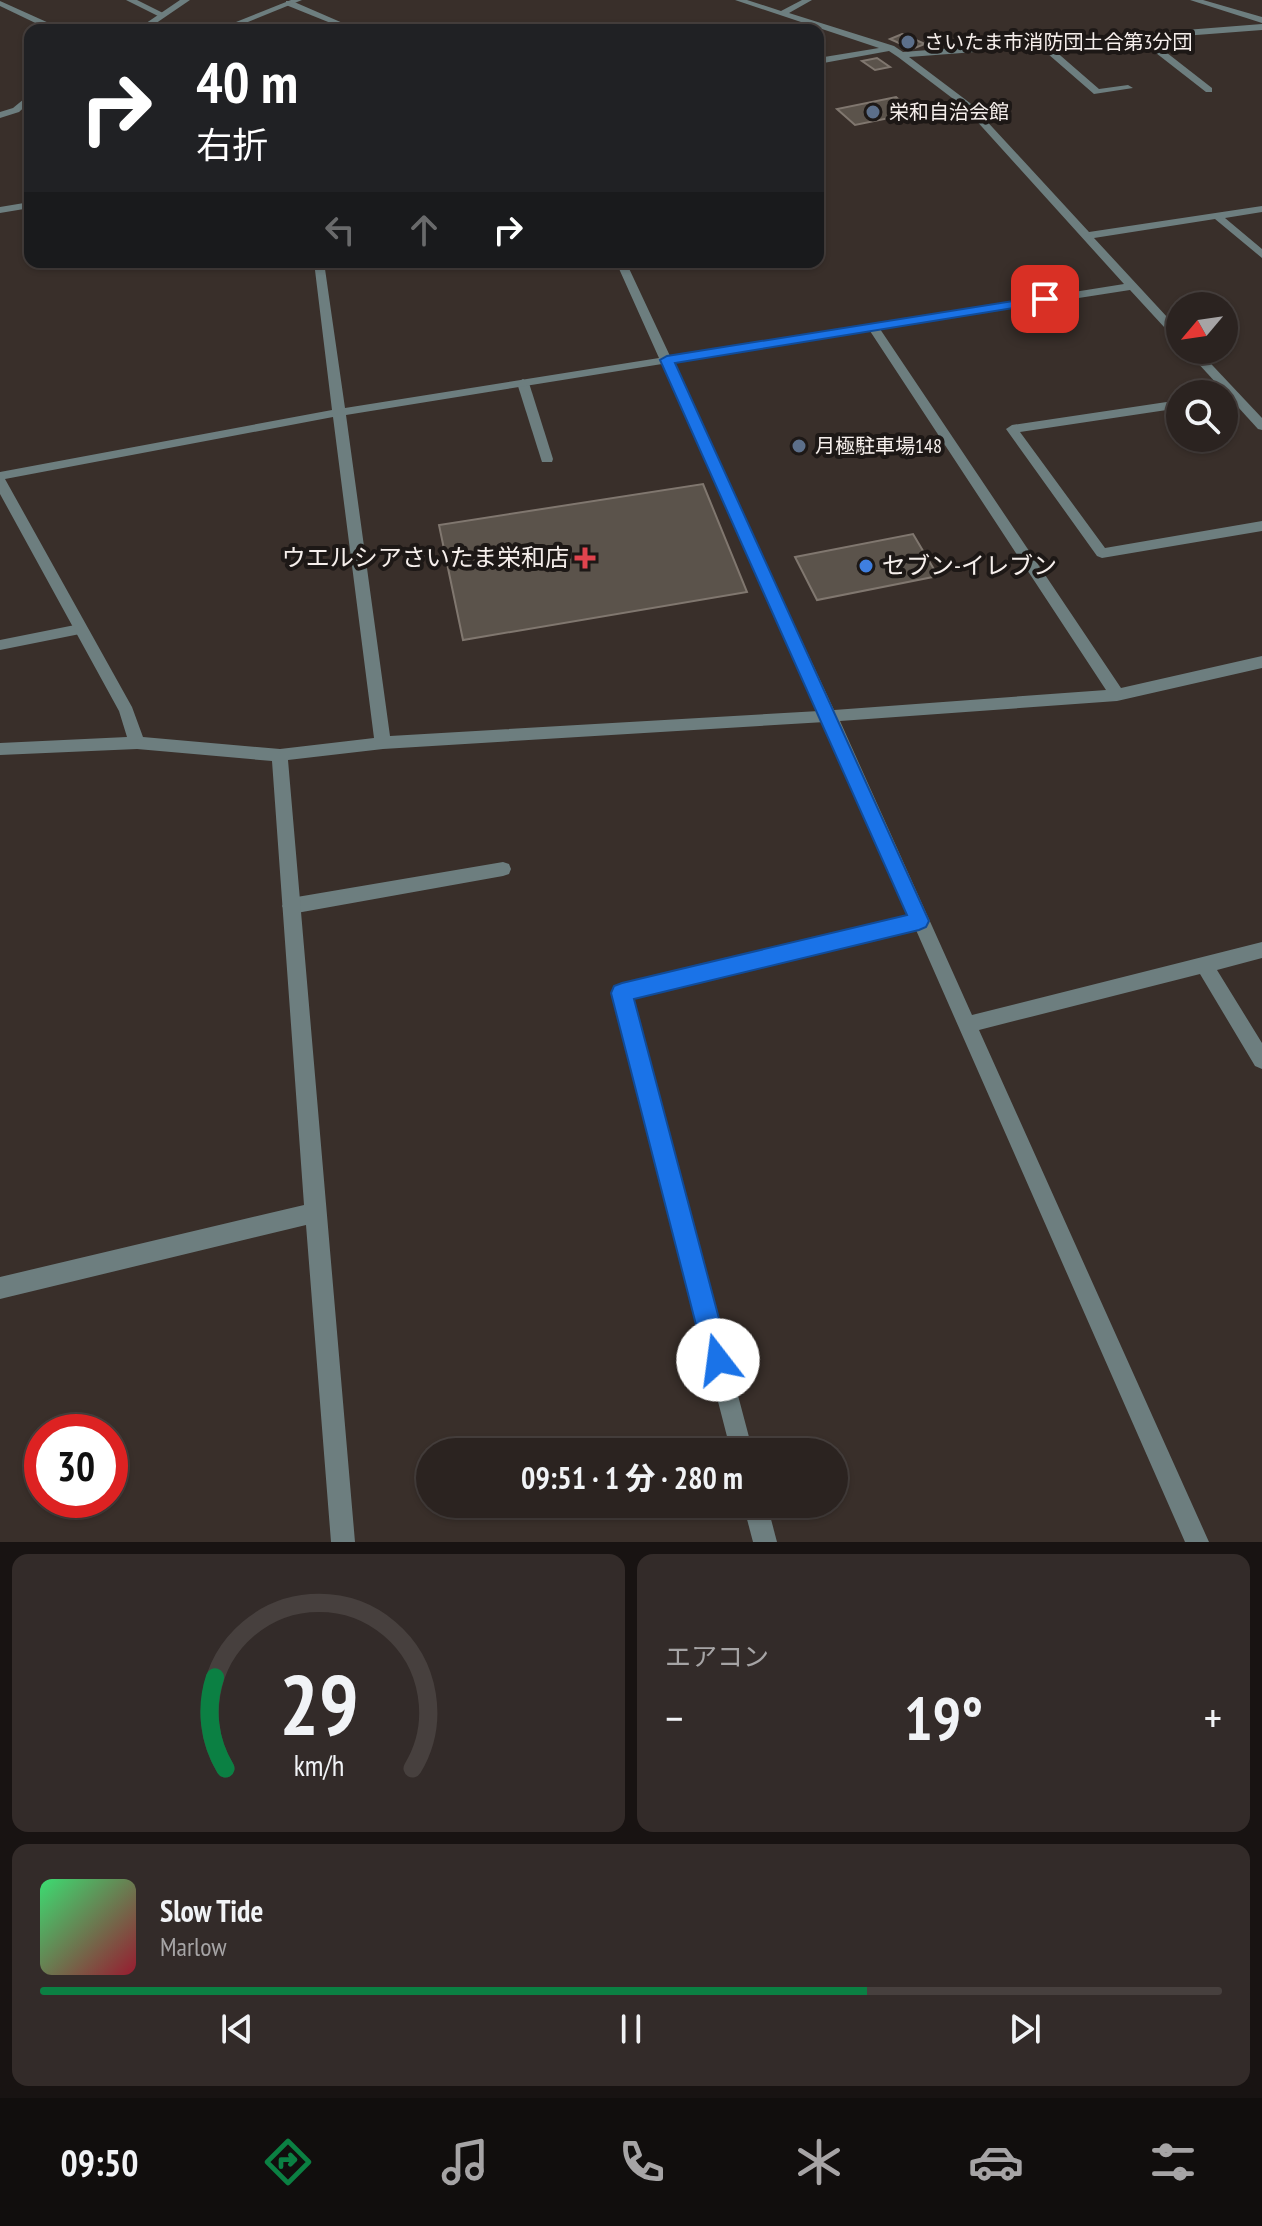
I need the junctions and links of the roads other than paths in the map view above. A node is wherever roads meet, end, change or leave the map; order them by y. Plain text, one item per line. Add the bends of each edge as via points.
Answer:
1 (130, 0) edge
2 (186, 0) edge
3 (739, 0) edge
4 (808, 0) edge
5 (1194, 0) edge
6 (294, 2) edge
7 (0, 3) edge
8 (783, 13) junction
9 (163, 15) junction
10 (1262, 20) edge
11 (44, 24) edge
12 (149, 24) edge
13 (236, 24) edge
14 (342, 24) edge
15 (817, 24) edge
16 (824, 26) edge
17 (1262, 27) edge
18 (1141, 37) junction
19 (1043, 45) junction
20 (891, 48) junction
21 (901, 55) junction
22 (824, 60) edge
23 (1128, 88) dead end
24 (1209, 90) dead end
25 (24, 103) edge
26 (24, 107) edge
27 (16, 110) junction
28 (0, 115) edge
29 (24, 206) edge
30 (1262, 209) edge
31 (0, 210) edge
32 (1217, 216) junction
33 (1086, 236) junction
34 (1262, 255) edge
35 (320, 268) edge
36 (624, 268) edge
37 (1131, 286) junction
38 (1166, 323) edge
39 (873, 327) junction
40 (667, 360) junction
41 (1203, 364) edge
42 (1216, 380) edge
43 (523, 383) junction
44 (1238, 405) edge
45 (1166, 406) edge
46 (341, 412) junction
47 (1262, 426) edge
48 (547, 459) dead end
49 (0, 476) edge
50 (0, 482) edge
51 (1262, 526) edge
52 (80, 629) junction
53 (0, 645) edge
54 (1262, 662) edge
55 (1117, 695) junction
56 (829, 715) junction
57 (137, 743) junction
58 (383, 743) junction
59 (0, 749) edge
60 (280, 755) junction
61 (503, 869) dead end
62 (291, 906) junction
63 (919, 921) junction
64 (1262, 950) edge
65 (1204, 965) junction
66 (966, 1025) junction
67 (1262, 1060) edge
68 (315, 1213) junction
69 (0, 1288) edge
70 (738, 1438) edge
71 (759, 1518) edge
72 (343, 1542) edge
73 (765, 1542) edge
74 (1197, 1542) edge

1 - 9 street
2 - 9 street
3 - 8 street
4 - 8 street
5 - 10 street
6 - 13 street
6 - 14 street
7 - 11 street
8 - 15 street
9 - 12 street
16 - 20 street
17 - 18 street
18 - 19 street
18 - 24 street
19 - 21 street
19 - 23 street via 1097,92
20 - 21 street
20 - 22 street
21 - 33 street via 967,105
25 - 27 street
26 - 27 street
27 - 28 street
29 - 31 street
30 - 32 street
32 - 33 street
32 - 34 street
33 - 37 street
35 - 46 street
36 - 40 street
37 - 38 street
37 - 39 street
39 - 40 street
39 - 55 street
40 - 43 street
40 - 56 street
41 - 42 street
43 - 46 street
43 - 48 street
44 - 47 street
45 - 51 street via 1012,429 1102,553
46 - 49 street
46 - 58 street
50 - 52 street
52 - 53 street
52 - 57 street via 127,711
54 - 55 street
55 - 56 street
56 - 58 street
56 - 63 street
57 - 59 street
57 - 60 street
58 - 60 street
60 - 62 street
61 - 62 street
62 - 68 street
63 - 66 street
63 - 70 street via 622,993
64 - 65 street
65 - 66 street
65 - 67 street
66 - 74 street
68 - 69 street
68 - 72 street
71 - 73 street

